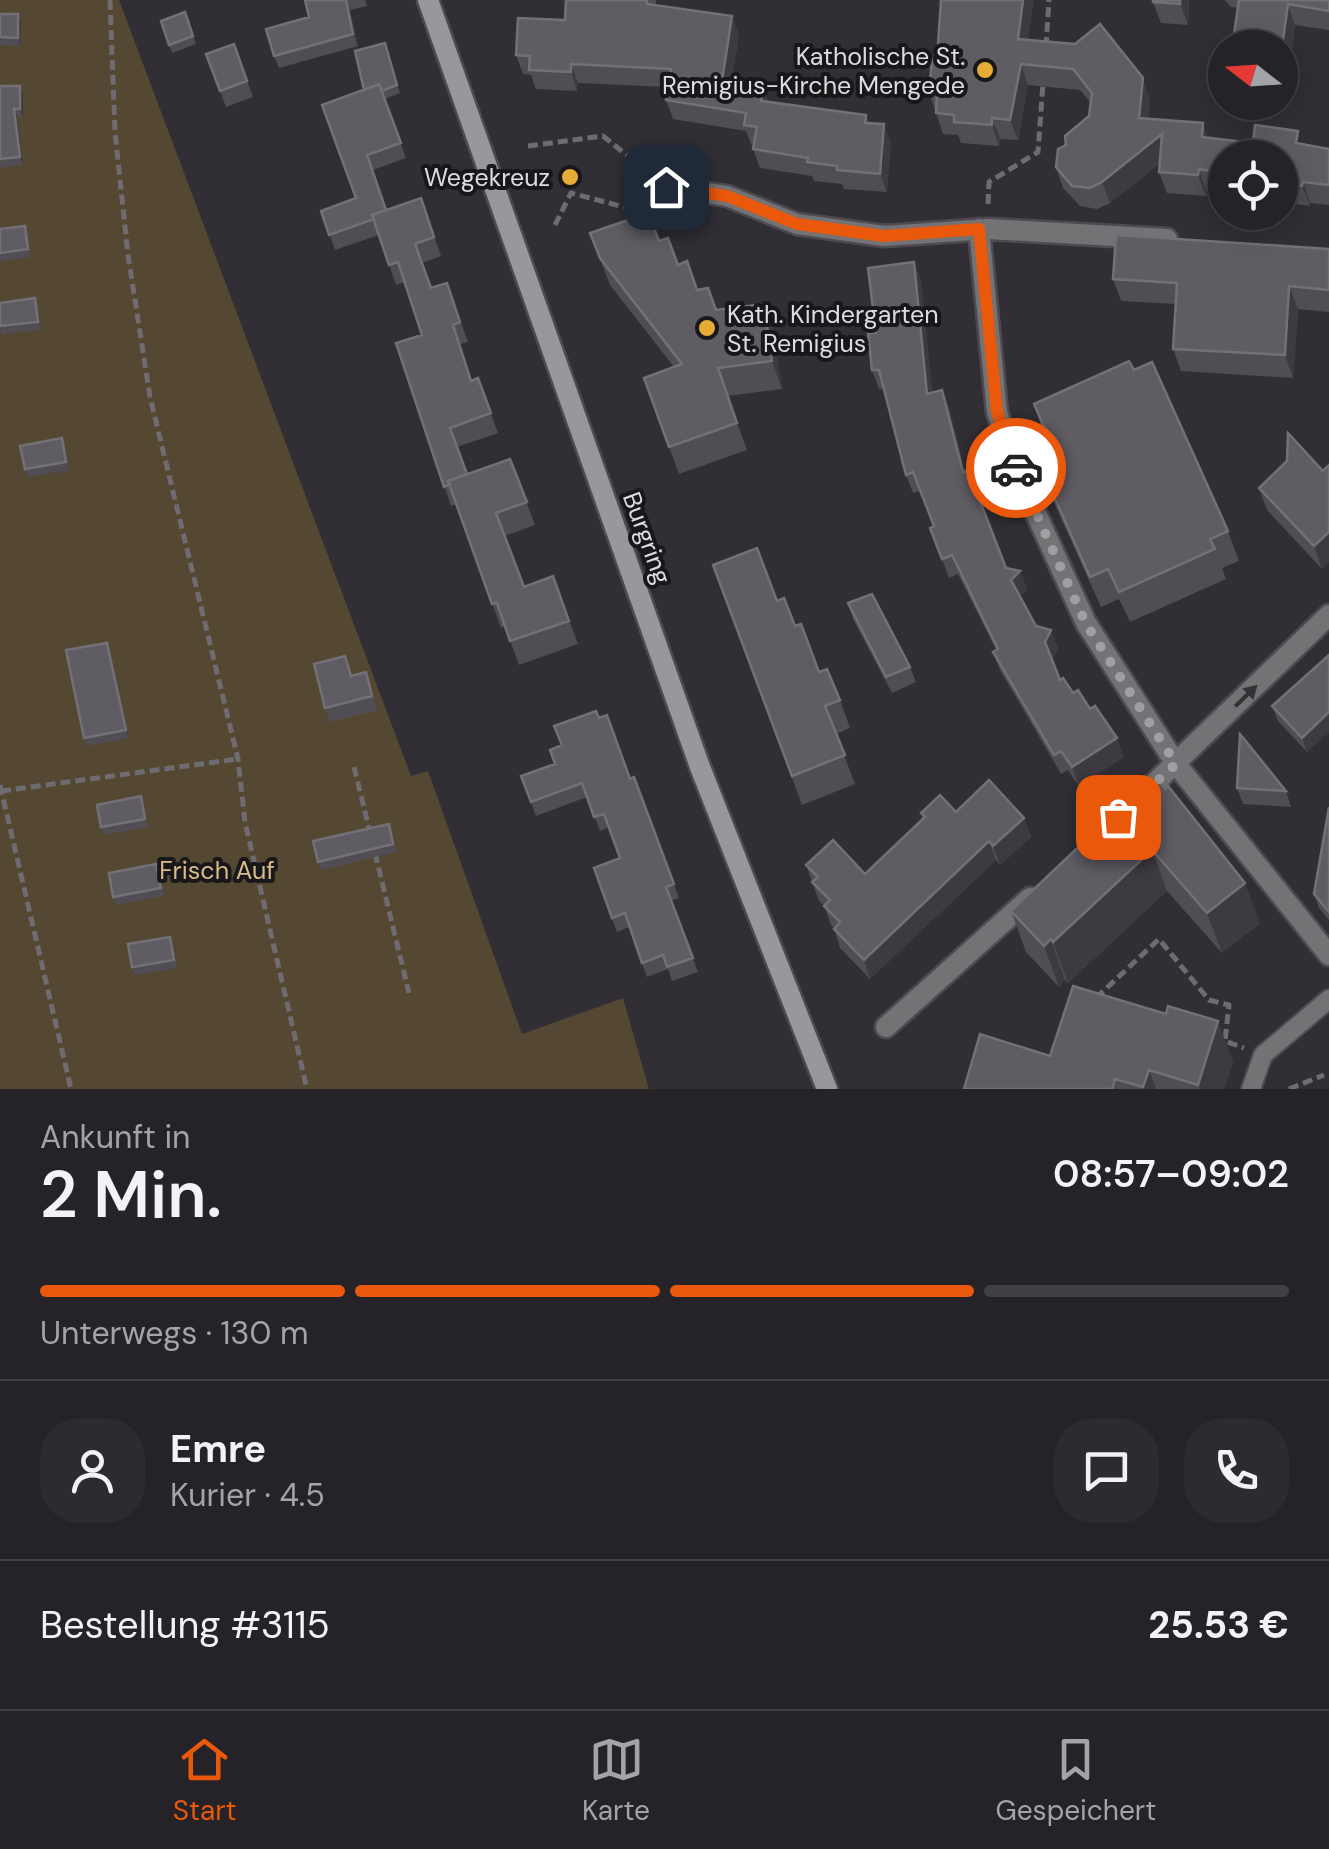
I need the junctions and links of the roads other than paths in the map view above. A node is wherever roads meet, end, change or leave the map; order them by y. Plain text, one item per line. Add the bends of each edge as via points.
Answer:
1 (428, 0) edge
2 (666, 187) road end
3 (984, 229) junction
4 (1182, 240) edge
5 (1329, 615) edge
6 (1176, 764) junction
7 (1118, 817) edge
8 (1046, 884) edge
9 (1329, 955) edge
10 (1329, 999) edge
11 (886, 1028) dead end
12 (828, 1089) edge
13 (1252, 1089) edge

1 - 12 main road, Burgring via 700,767
2 - 3 street via 727,196 797,224 884,236
3 - 4 street
3 - 6 street via 997,412 1018,472 1086,624
6 -> 5 street
6 - 7 street
6 - 9 street
8 - 11 street
10 - 13 lane via 1262,1055

